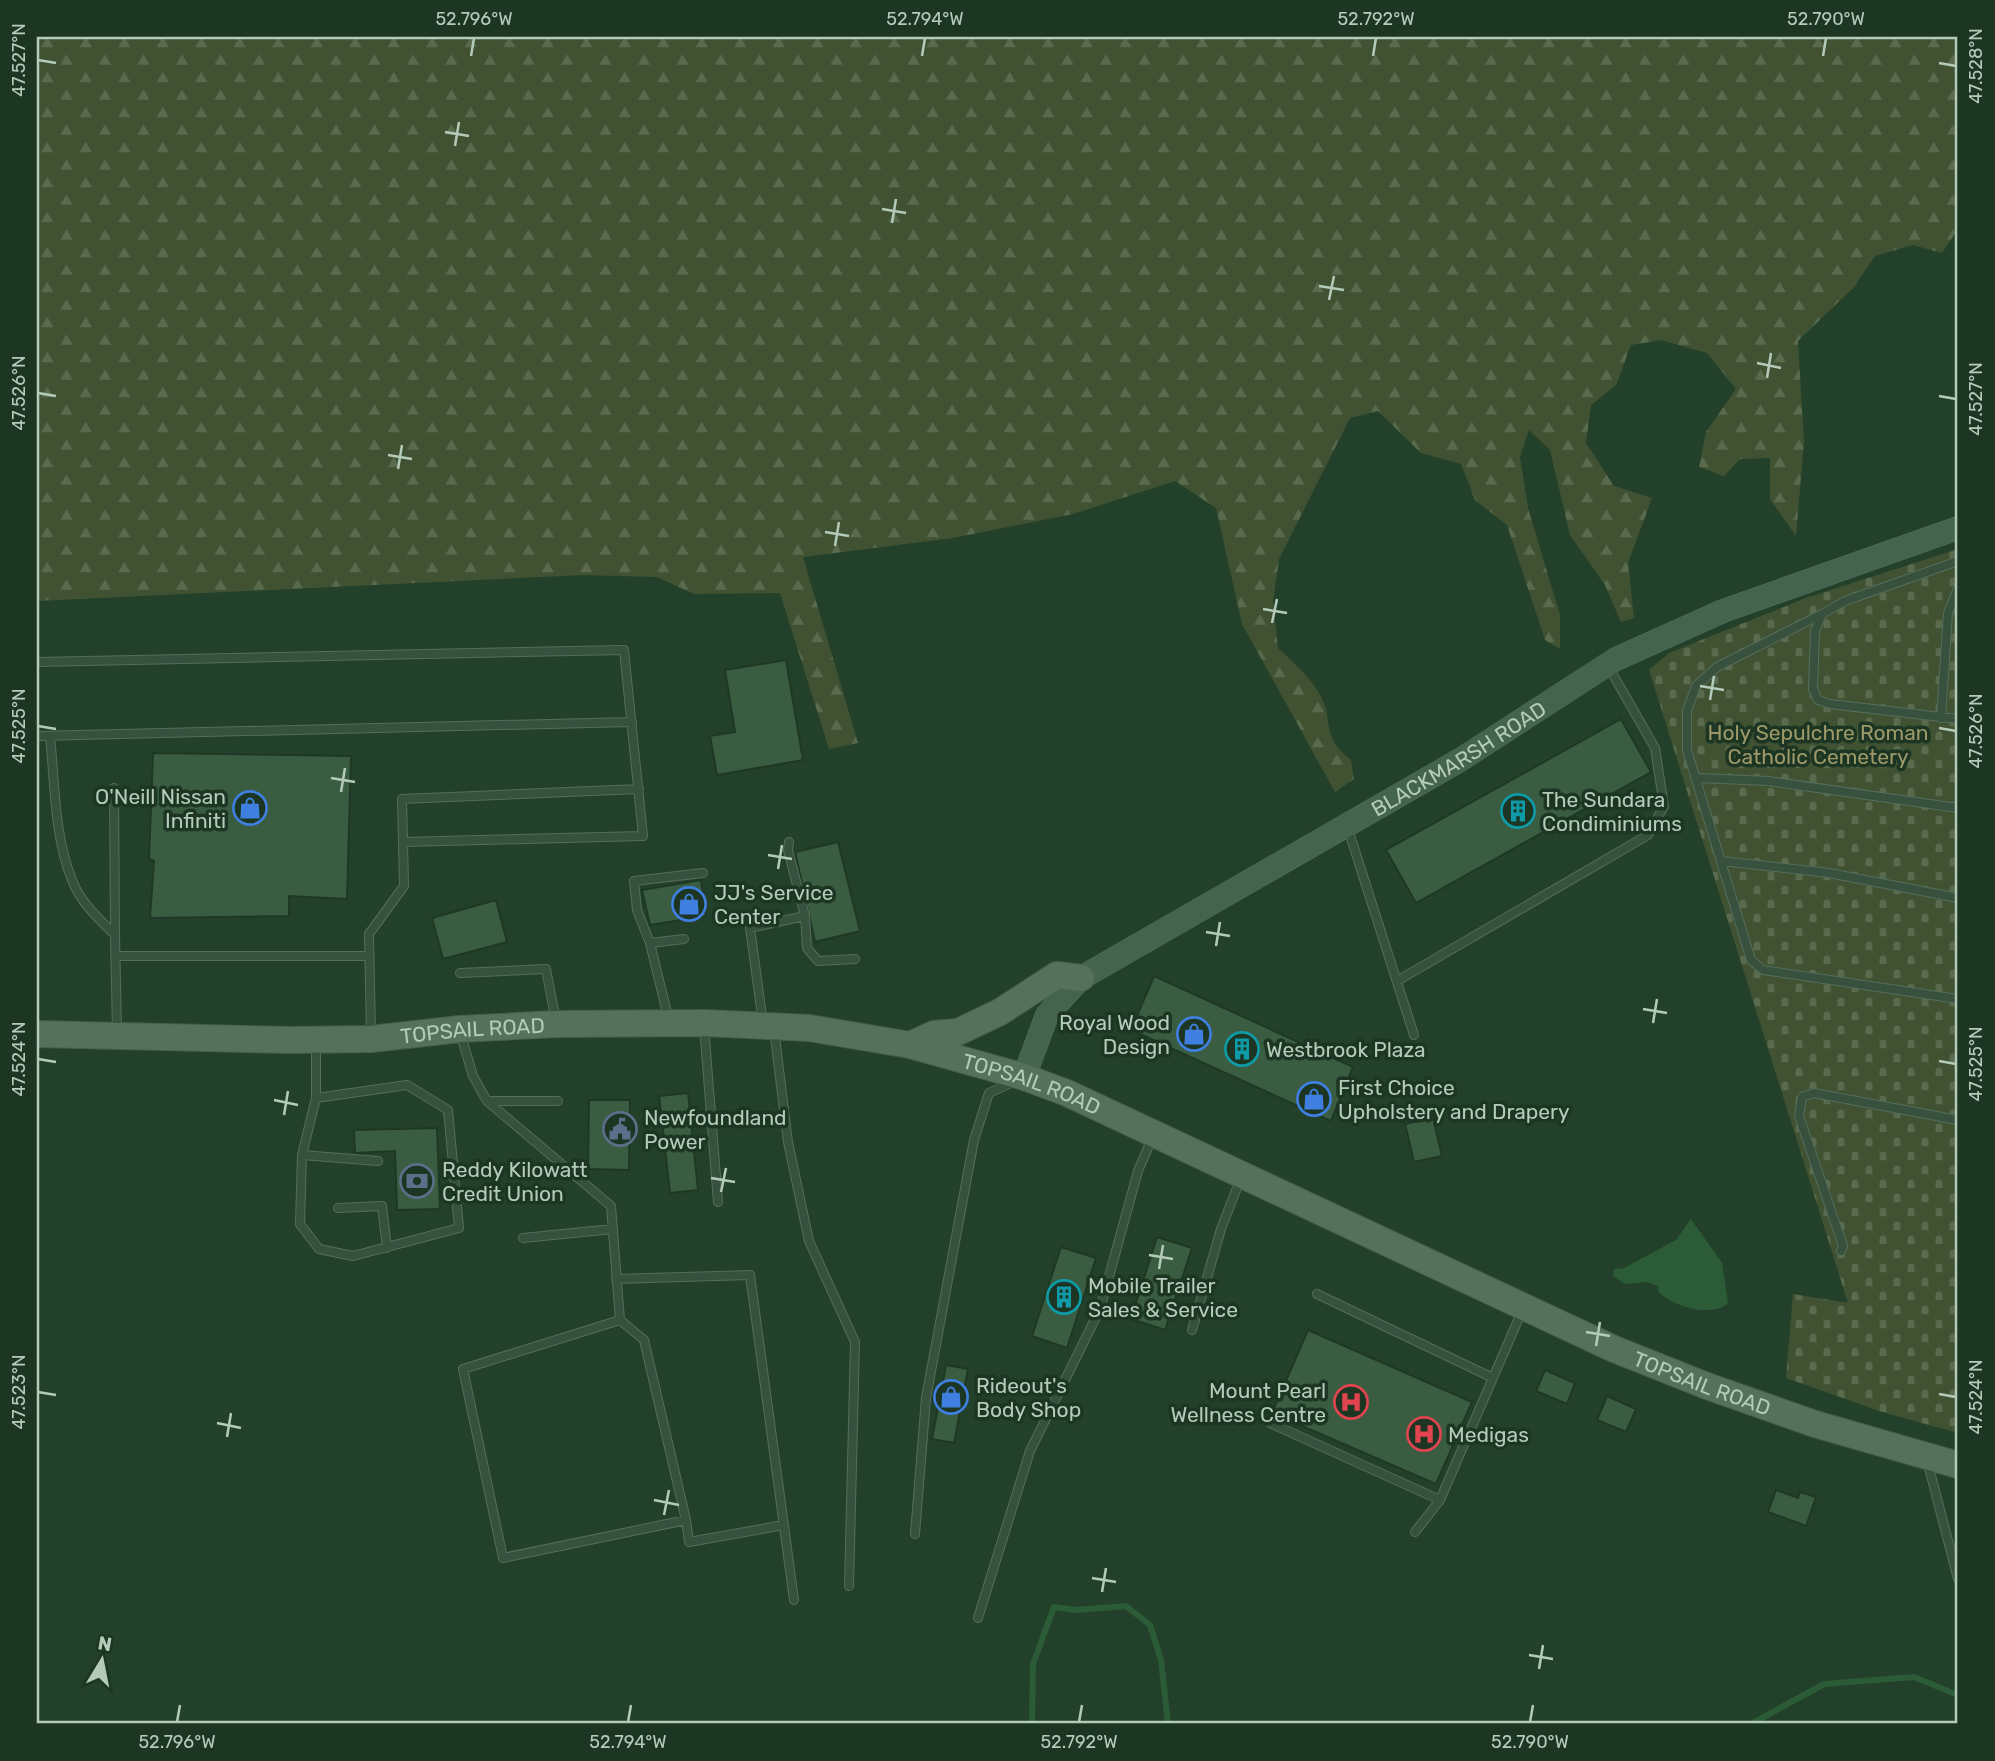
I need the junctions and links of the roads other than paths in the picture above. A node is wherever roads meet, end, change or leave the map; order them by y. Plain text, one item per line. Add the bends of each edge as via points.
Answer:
1 (1958, 528) edge
2 (1958, 561) edge
3 (1958, 589) edge
4 (1948, 613) junction
5 (1958, 613) edge
6 (1822, 614) junction
7 (37, 662) edge
8 (1607, 665) junction
9 (1941, 718) junction
10 (1958, 719) edge
11 (632, 722) junction
12 (37, 736) edge
13 (50, 736) junction
14 (1698, 778) junction
15 (114, 788) dead end
16 (639, 789) junction
17 (1958, 808) edge
18 (1348, 826) junction
19 (403, 842) junction
20 (789, 842) dead end
21 (1722, 861) junction
22 (703, 873) dead end
23 (1958, 898) edge
24 (805, 916) junction
25 (114, 935) junction
26 (684, 939) dead end
27 (650, 943) junction
28 (115, 956) junction
29 (368, 956) junction
30 (855, 959) dead end
31 (460, 973) dead end
32 (1081, 978) junction
33 (1397, 981) junction
34 (1958, 999) edge
35 (669, 1023) junction
36 (704, 1023) junction
37 (556, 1024) junction
38 (768, 1026) junction
39 (460, 1029) junction
40 (37, 1034) edge
41 (117, 1035) junction
42 (1415, 1035) dead end
43 (371, 1039) junction
44 (316, 1040) junction
45 (910, 1045) junction
46 (1024, 1077) junction
47 (316, 1098) junction
48 (487, 1101) junction
49 (558, 1101) dead end
50 (1958, 1120) edge
51 (1154, 1133) junction
52 (302, 1155) junction
53 (378, 1161) dead end
54 (1243, 1174) junction
55 (718, 1202) dead end
56 (338, 1208) dead end
57 (613, 1229) junction
58 (523, 1238) dead end
59 (387, 1248) junction
60 (1841, 1251) dead end
61 (616, 1279) junction
62 (1317, 1294) dead end
63 (1523, 1308) junction
64 (620, 1320) junction
65 (1192, 1330) dead end
66 (1493, 1378) junction
67 (1270, 1423) dead end
68 (1926, 1456) junction
69 (1958, 1465) edge
70 (1440, 1500) junction
71 (687, 1520) junction
72 (784, 1525) junction
73 (1415, 1532) dead end
74 (915, 1534) dead end
75 (1958, 1579) edge
76 (849, 1586) dead end
77 (794, 1600) dead end
78 (978, 1618) dead end

1 - 8 main road, BLACKMARSH ROAD via 1723,611
2 - 6 lane via 1845,601
3 - 4 lane
4 - 5 lane
4 - 9 lane
6 - 9 lane via 1815,631 1813,689 1818,700
6 - 14 lane via 1717,667 1696,686 1687,711 1686,738
7 - 11 lane via 624,650
8 - 18 main road, BLACKMARSH ROAD
8 - 33 lane via 1656,748 1664,806 1648,835
9 - 10 lane
11 - 13 lane
11 - 16 lane
12 - 13 lane
13 - 25 lane via 60,832 72,881 90,910
14 - 17 lane via 1768,781
14 - 21 lane
15 - 25 lane
16 - 19 lane via 402,799
16 - 19 lane via 643,836
18 - 32 main road, BLACKMARSH ROAD
18 - 33 lane
19 - 29 lane via 404,886 369,934
20 - 24 lane
21 - 23 lane via 1829,873
21 - 34 lane via 1751,960 1758,968
22 - 27 lane via 634,881 637,910
24 - 30 lane via 807,947 818,961
24 - 38 lane via 750,928
25 - 28 lane
26 - 27 lane
27 - 35 lane
28 - 29 lane
28 - 41 lane
29 - 43 lane
31 - 37 lane via 547,969
32 - 45 main road via 1057,975 1000,1012 958,1032 934,1034
32 - 46 main road, BLACKMARSH ROAD via 1046,1015
33 - 42 lane
35 - 36 main road, TOPSAIL ROAD
35 - 37 main road, TOPSAIL ROAD
36 - 38 main road, TOPSAIL ROAD
36 - 55 lane
37 - 39 main road, TOPSAIL ROAD
38 - 45 main road, TOPSAIL ROAD via 863,1035
38 - 76 lane via 809,1241 855,1342
39 - 43 main road, TOPSAIL ROAD
39 - 48 lane via 473,1076
40 - 41 main road, TOPSAIL ROAD
41 - 44 main road, TOPSAIL ROAD
43 - 44 main road, TOPSAIL ROAD
44 - 47 lane
45 - 46 main road, TOPSAIL ROAD
46 - 51 main road, TOPSAIL ROAD
46 - 74 lane via 989,1093 974,1140 926,1398
47 - 52 lane
47 - 59 lane via 407,1085 448,1111 459,1228
48 - 49 lane
48 - 57 lane via 611,1206
50 - 60 lane via 1814,1093 1802,1097 1799,1116
51 - 54 main road, TOPSAIL ROAD
51 - 78 lane via 1138,1171 1100,1309 1031,1451
52 - 53 lane
52 - 59 lane via 300,1224 319,1248 354,1256
54 - 63 main road, TOPSAIL ROAD
54 - 65 lane via 1221,1229
56 - 59 lane via 382,1206
57 - 58 lane
57 - 61 lane
61 - 64 lane
61 - 72 lane via 750,1275
62 - 66 lane
63 - 66 lane
63 - 68 main road, TOPSAIL ROAD via 1707,1386
64 - 71 lane via 643,1340
64 - 71 lane via 463,1369 503,1558
66 - 70 lane
67 - 70 lane
68 - 69 main road, TOPSAIL ROAD
68 - 75 lane
70 - 73 lane
71 - 72 lane via 689,1542
72 - 77 lane

